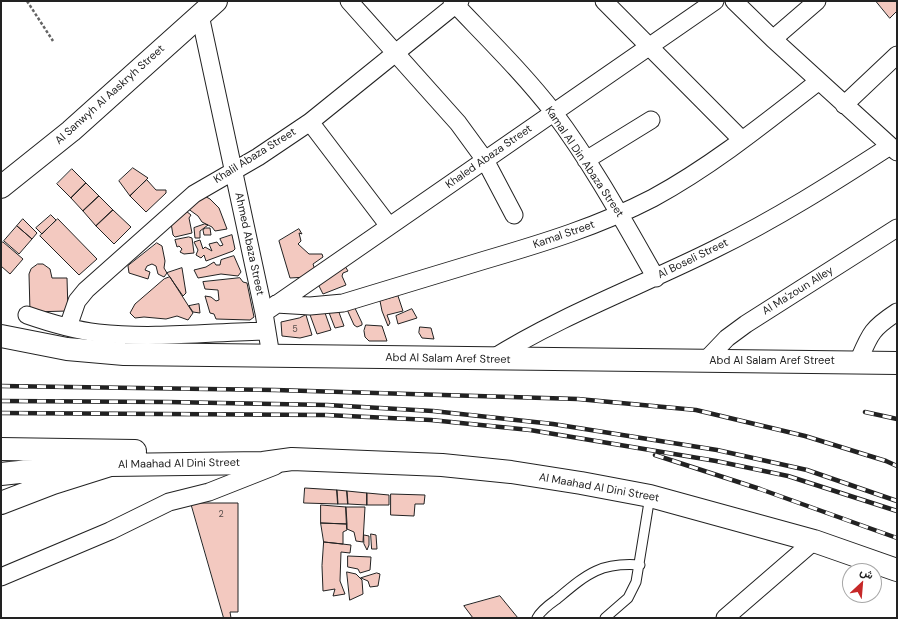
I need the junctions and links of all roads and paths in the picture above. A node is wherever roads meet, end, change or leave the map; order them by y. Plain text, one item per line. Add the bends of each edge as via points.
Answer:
1 (27, 1) edge
2 (216, 1) edge
3 (349, 1) edge
4 (604, 1) edge
5 (715, 1) edge
6 (734, 1) edge
7 (817, 1) edge
8 (456, 2) edge
9 (200, 15) junction
10 (772, 39) junction
11 (53, 41) dead end
12 (649, 46) junction
13 (396, 52) junction
14 (897, 55) edge
15 (819, 82) junction
16 (844, 105) junction
17 (553, 113) junction
18 (651, 120) dead end
19 (310, 122) junction
20 (742, 140) junction
21 (893, 149) edge
22 (485, 160) junction
23 (586, 160) junction
24 (233, 171) junction
25 (1, 187) edge
26 (620, 214) junction
27 (514, 215) dead end
28 (389, 226) junction
29 (897, 228) edge
30 (656, 278) junction
31 (270, 308) junction
32 (897, 312) edge
33 (27, 315) dead end
34 (68, 327) junction
35 (267, 331) junction
36 (4, 336) edge
37 (271, 356) junction
38 (490, 360) junction
39 (705, 361) junction
40 (858, 362) junction
41 (897, 363) edge
42 (1, 449) edge
43 (292, 459) junction
44 (110, 465) junction
45 (1, 474) edge
46 (650, 496) junction
47 (1, 502) edge
48 (814, 541) junction
49 (640, 564) junction
50 (897, 570) edge
51 (1, 577) edge
52 (537, 618) edge
53 (605, 618) edge
54 (725, 618) edge

1 - 11 path
2 - 9 main road, Al Sanwyh Al Aaskryh Street
3 - 13 street
4 - 12 street
5 - 12 street, Khaled Abaza Street
6 - 10 street
7 - 10 street
8 - 13 street, Khalil Abaza Street
8 - 17 street, Kamal Al Din Abaza Street
9 - 24 street, Ahmed Abaza Street
9 - 25 main road, Al Sanwyh Al Aaskryh Street via 70,131
10 - 15 street
12 - 17 street, Khaled Abaza Street
12 - 20 street
13 - 19 street, Khalil Abaza Street
13 - 22 street via 458,123
14 - 16 street
15 - 16 street
15 - 20 street, Kamal Street
16 - 21 street
17 - 22 street, Khaled Abaza Street
17 - 23 street, Kamal Al Din Abaza Street
18 - 23 street
19 - 24 street, Khalil Abaza Street
19 - 28 street
20 - 26 street, Kamal Street via 684,180
21 - 30 street, Al Boseli Street via 776,217
22 - 27 street
22 - 28 street, Khaled Abaza Street
23 - 26 street, Kamal Al Din Abaza Street
24 - 31 street, Ahmed Abaza Street
24 - 34 street, Khalil Abaza Street via 194,194 86,290 77,301
26 - 30 street, Kamal Al Din Abaza Street
26 - 31 street, Kamal Street via 546,242 343,303
28 - 31 street, Khaled Abaza Street
29 - 39 street, Al Ma'zoun Alley via 746,324 727,338
30 - 38 street, Al Boseli Street via 528,337
31 - 35 street, Ahmed Abaza Street
32 - 40 street via 869,335
33 - 34 street
34 - 35 street via 127,335
35 - 37 street, Ahmed Abaza Street
36 - 37 main road, Abd Al Salam Aref Street via 67,349 96,352
37 - 38 main road, Abd Al Salam Aref Street
38 - 39 main road, Abd Al Salam Aref Street
39 - 40 main road, Abd Al Salam Aref Street
40 - 41 main road, Abd Al Salam Aref Street
42 - 43 main road, Al Maahad Al Dini Street via 263,452
43 - 44 main road, Al Maahad Al Dini Street via 263,463
43 - 46 main road, Al Maahad Al Dini Street via 442,465 511,472
43 - 51 street via 209,492 169,502 110,531
44 - 45 main road
44 - 47 main road, Al Maahad Al Dini Street
46 - 48 main road, Al Maahad Al Dini Street
46 - 49 lane
48 - 50 main road, Al Maahad Al Dini Street
48 - 54 street
49 - 52 lane via 620,563 600,568 582,578
49 - 53 lane via 636,582 628,598

